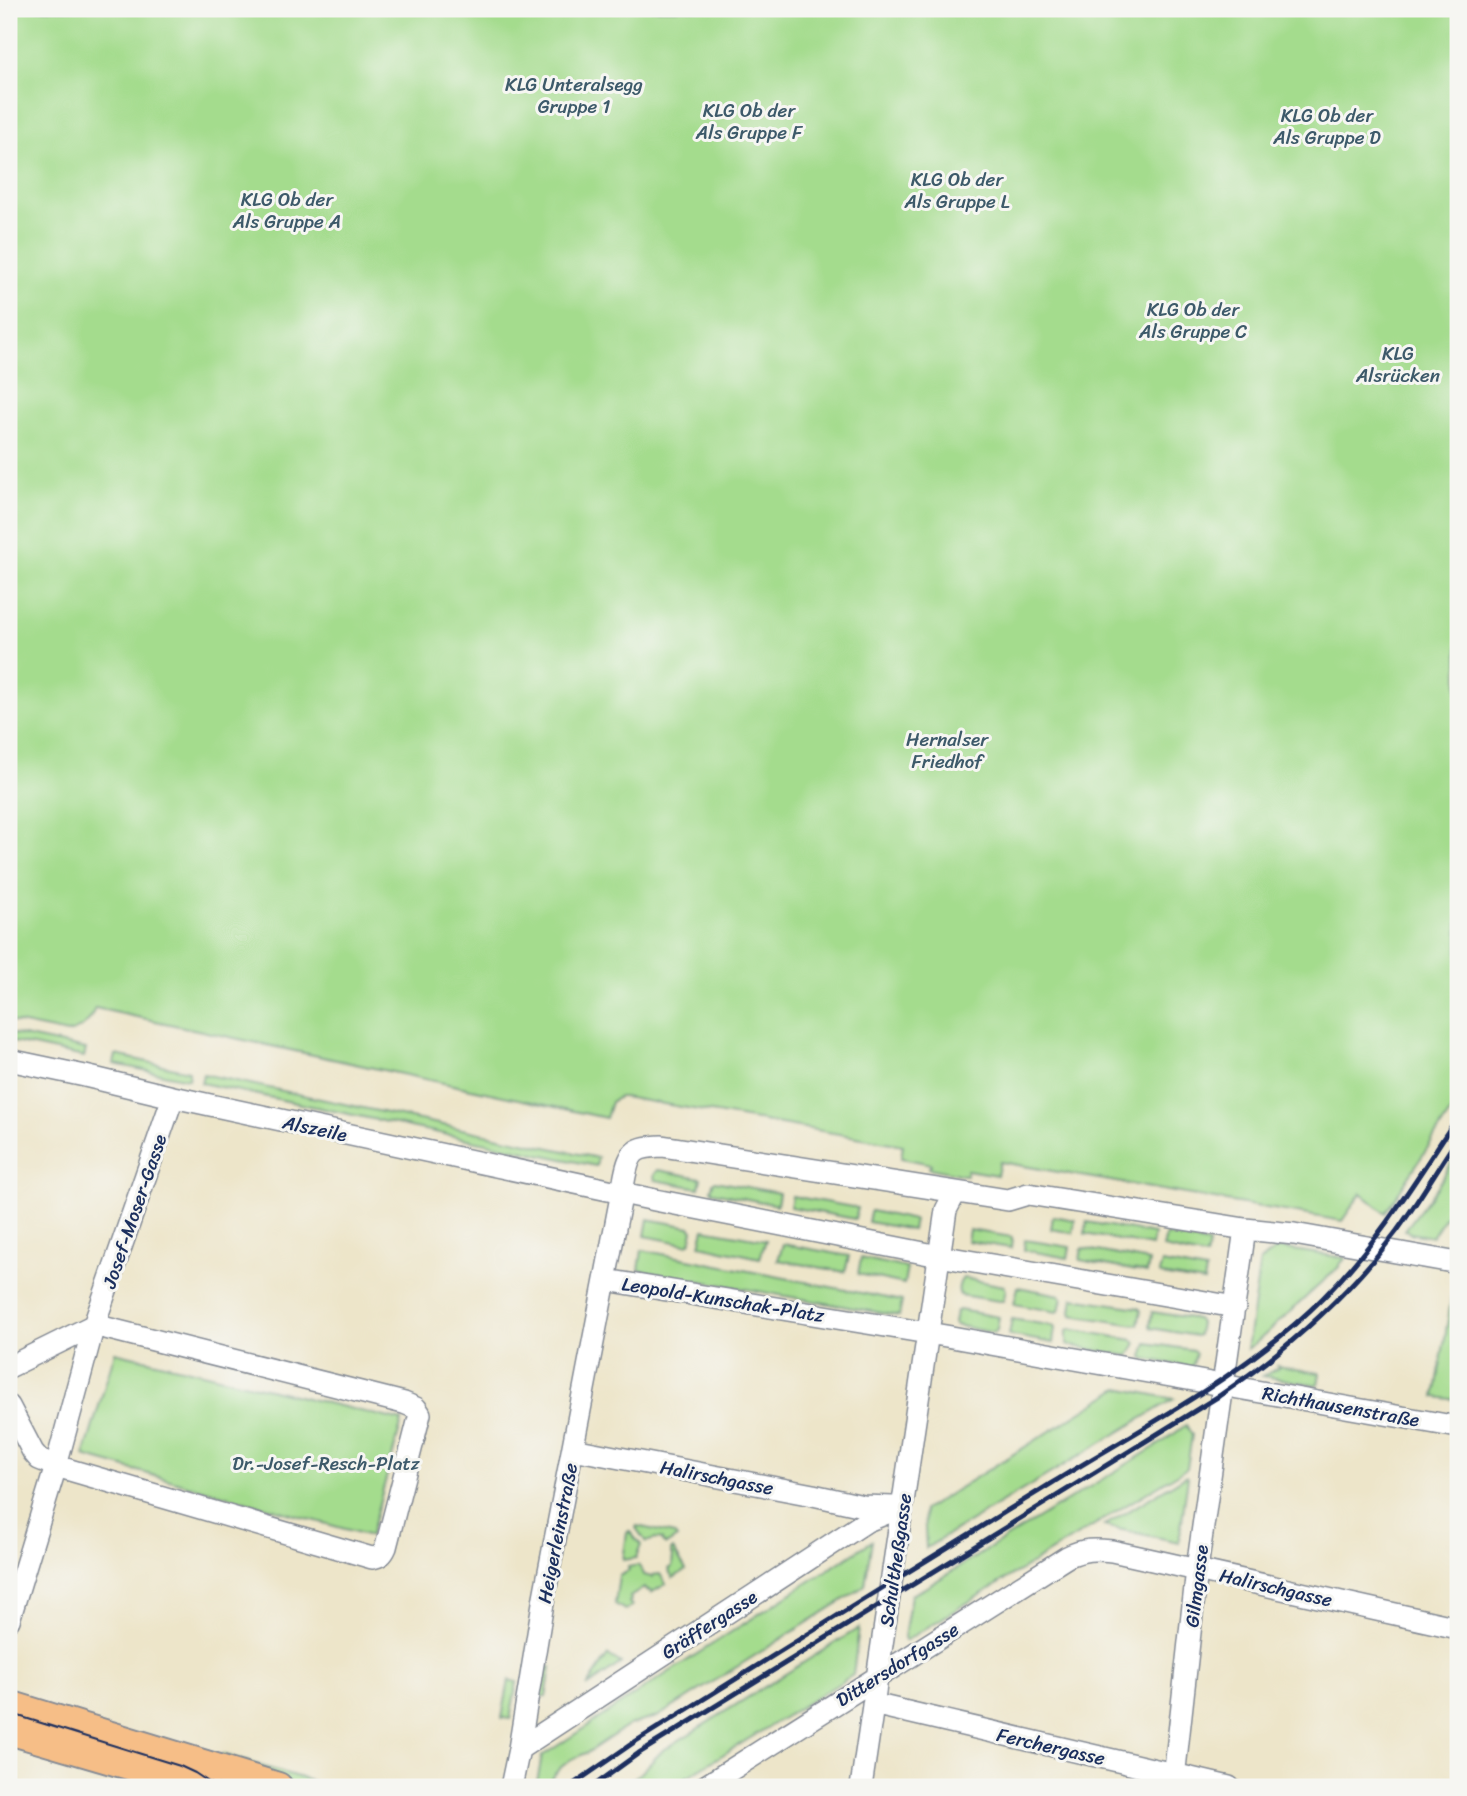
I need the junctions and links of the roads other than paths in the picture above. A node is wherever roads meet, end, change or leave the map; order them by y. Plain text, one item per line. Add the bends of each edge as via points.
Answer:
1 (9, 1060) edge
2 (173, 1097) junction
3 (955, 1192) junction
4 (622, 1193) junction
5 (1245, 1229) junction
6 (939, 1256) junction
7 (1458, 1263) edge
8 (606, 1280) junction
9 (1235, 1307) junction
10 (94, 1325) junction
11 (928, 1334) junction
12 (9, 1367) edge
13 (1224, 1385) junction
14 (9, 1406) edge
15 (1458, 1427) edge
16 (573, 1449) junction
17 (56, 1466) junction
18 (902, 1507) junction
19 (1094, 1549) joint
20 (1197, 1569) junction
21 (9, 1620) edge
22 (1458, 1628) edge
23 (878, 1676) junction
24 (9, 1704) edge
25 (873, 1704) junction
26 (9, 1730) edge
27 (519, 1749) junction
28 (239, 1781) edge
29 (1173, 1781) edge
30 (204, 1787) edge
31 (278, 1787) edge
32 (511, 1787) edge
33 (704, 1787) edge
34 (861, 1787) edge
35 (1229, 1787) edge

1 - 2 street, Alszeile
2 - 4 street, Alszeile
2 - 10 street, Josef-Moser-Gasse
3 - 4 street, Leopold-Kunschak-Platz via 646,1146 629,1159
3 - 5 street, Leopold-Kunschak-Platz via 1009,1200 1028,1194
3 - 6 street via 946,1210
4 - 6 street
4 - 8 street, Leopold-Kunschak-Platz
5 - 7 street
5 - 9 street
6 - 9 street
6 - 11 street
8 - 11 street, Leopold-Kunschak-Platz
8 - 16 street, Heigerleinstraße
9 - 13 street
10 - 12 street
10 - 17 street
10 - 17 street via 416,1408 419,1422 386,1547 377,1558 366,1558
11 - 13 street, Leopold-Kunschak-Platz
11 - 18 street, Schultheßgasse
13 - 15 street, Richthausenstraße
13 - 20 street, Gilmgasse
14 - 17 street via 33,1452
16 - 18 street, Halirschgasse via 863,1506
16 - 27 street, Heigerleinstraße
17 - 21 street
18 - 23 street, Schultheßgasse
18 - 27 street, Gräffergasse via 867,1521
19 - 20 street, Halirschgasse
19 - 23 street, Dittersdorfgasse via 1067,1558
20 - 22 street, Halirschgasse
20 - 29 street, Gilmgasse
23 - 25 street, Schultheßgasse
23 - 33 street, Dittersdorfgasse
24 - 28 main road
25 - 29 street, Ferchergasse
25 - 34 street, Schultheßgasse
26 - 30 main road
27 - 32 street, Heigerleinstraße
28 - 31 main road
29 - 35 street, Ferchergasse

